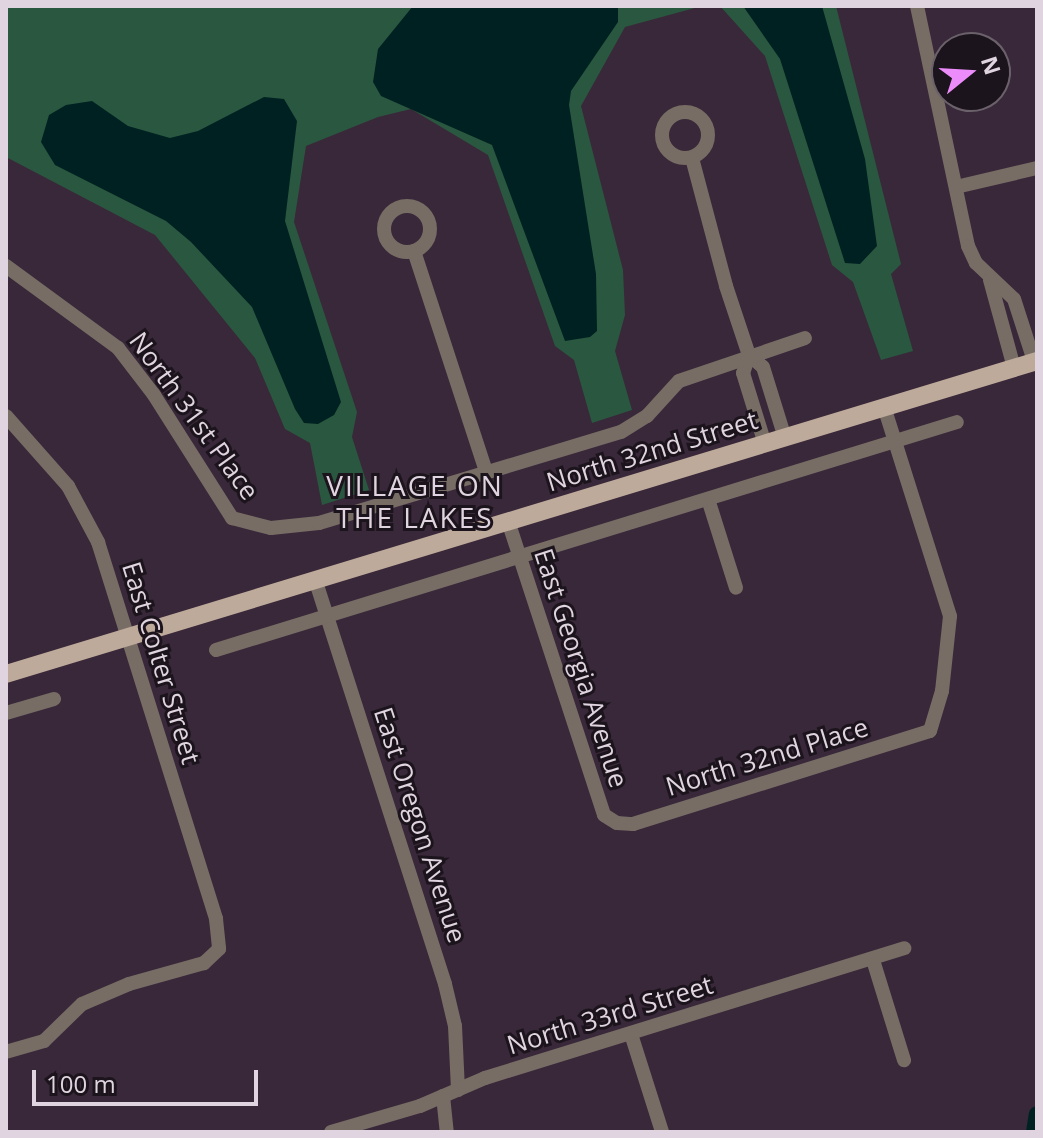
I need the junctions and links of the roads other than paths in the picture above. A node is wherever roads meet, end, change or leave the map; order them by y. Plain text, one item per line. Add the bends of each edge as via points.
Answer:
1 (917, 6) edge
2 (692, 158) dead end
3 (1037, 168) edge
4 (956, 187) junction
5 (414, 251) dead end
6 (6, 266) edge
7 (990, 280) junction
8 (805, 338) dead end
9 (749, 355) junction
10 (1036, 361) edge
11 (1014, 368) junction
12 (769, 385) junction
13 (749, 391) junction
14 (884, 407) junction
15 (6, 416) edge
16 (957, 422) dead end
17 (785, 438) junction
18 (895, 441) junction
19 (765, 444) junction
20 (486, 471) junction
21 (708, 499) junction
22 (508, 521) junction
23 (520, 556) junction
24 (315, 579) junction
25 (736, 588) dead end
26 (327, 616) junction
27 (128, 637) junction
28 (216, 650) dead end
29 (6, 674) edge
30 (54, 699) dead end
31 (6, 713) edge
32 (617, 823) joint
33 (904, 948) dead end
34 (873, 960) junction
35 (631, 1034) junction
36 (6, 1052) edge
37 (904, 1060) dead end
38 (458, 1090) junction
39 (443, 1096) junction
40 (331, 1132) edge
41 (447, 1132) edge
42 (662, 1132) edge

1 - 4 street
2 - 9 street
3 - 4 street
4 - 7 street via 968,246
5 - 20 street
6 - 20 street, North 31st Place via 118,348 232,518 271,528 319,523
7 - 10 street via 1014,299
7 - 11 street
8 - 9 street, North 31st Place
9 - 12 street via 763,367
9 - 13 street via 743,373
9 - 20 street, North 31st Place via 679,381 647,416 621,432
10 - 11 main road, North 32nd Street
11 - 14 main road, North 32nd Street
12 - 13 street
12 - 17 street
13 - 19 street
14 - 17 main road, North 32nd Street
14 - 18 street
15 - 27 street, East Colter Street via 75,500 98,542
16 - 18 street
17 - 19 main road, North 32nd Street
18 - 21 street
18 - 32 street, North 32nd Place via 950,616 942,691 930,731 633,824
19 - 22 main road, North 32nd Street
21 - 23 street
21 - 25 street
22 - 23 street, East Georgia Avenue
22 - 24 main road, North 32nd Street
23 - 26 street
23 - 32 street, East Georgia Avenue via 604,815
24 - 26 street, East Oregon Avenue
24 - 27 main road, North 32nd Street
26 - 28 street
26 - 38 street, East Oregon Avenue via 445,984 455,1026
27 - 29 main road, North 32nd Street
27 - 36 street, East Colter Street via 216,919 219,949 204,963 82,1004 44,1041
30 - 31 street
33 - 34 street, North 33rd Street
34 - 35 street, North 33rd Street
34 - 37 street
35 - 38 street, North 33rd Street
35 - 42 street
38 - 39 street, North 33rd Street
39 - 40 street, North 33rd Street
39 - 41 street

